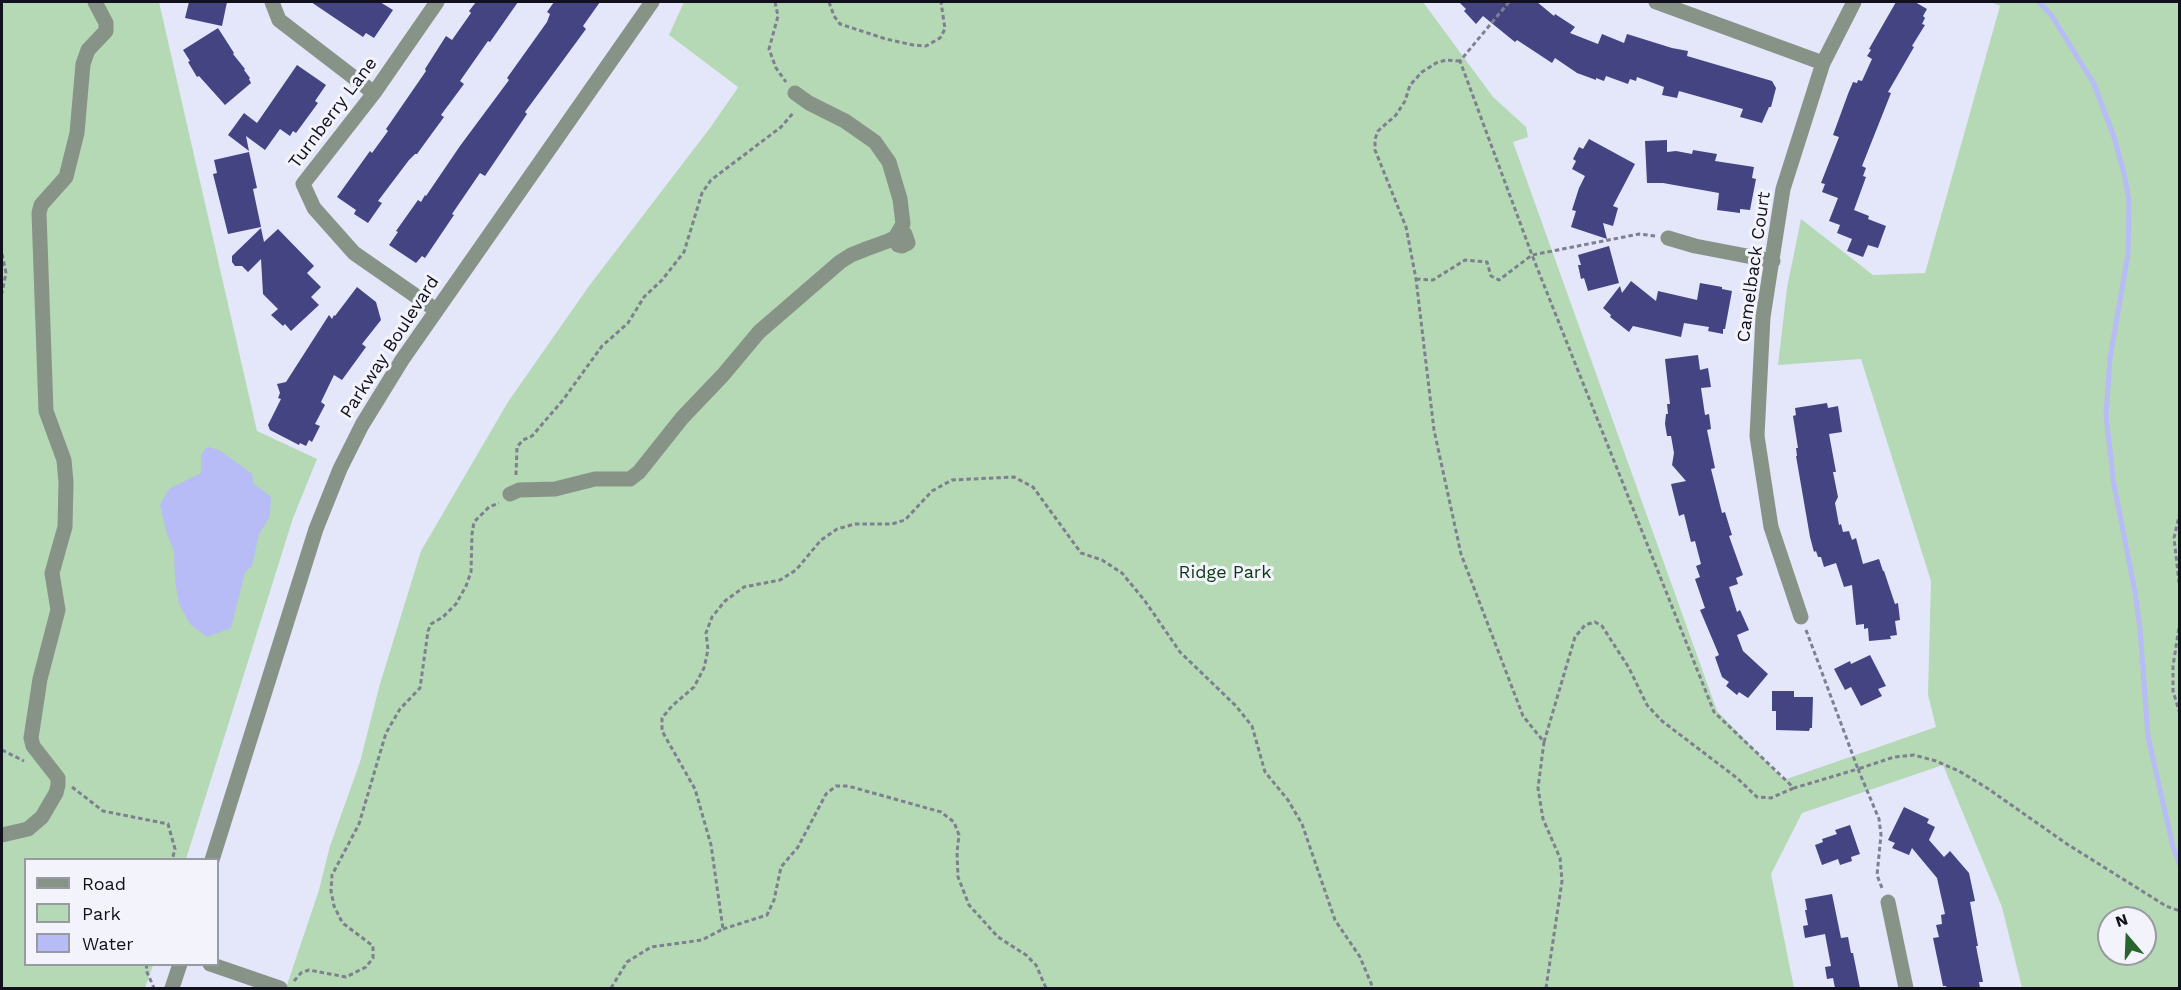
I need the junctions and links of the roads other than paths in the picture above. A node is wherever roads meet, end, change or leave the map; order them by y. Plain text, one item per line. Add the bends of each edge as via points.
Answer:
1 (95, 2) edge
2 (272, 2) edge
3 (437, 2) edge
4 (652, 2) edge
5 (1656, 2) edge
6 (1854, 2) edge
7 (1823, 63) junction
8 (374, 93) junction
9 (795, 93) road end
10 (1668, 238) road end
11 (1773, 261) junction
12 (436, 310) junction
13 (510, 494) road end
14 (1801, 617) road end
15 (2, 835) edge
16 (213, 858) edge
17 (1888, 902) road end
18 (179, 966) edge
19 (216, 966) edge
20 (172, 988) edge
21 (280, 988) edge
22 (1906, 988) edge

1 - 15 street via 106,31 88,50 83,64 77,133 66,177 41,205 39,213 46,411 64,460 66,482 65,527 52,573 58,610 40,679 31,738 58,778 56,793 42,817 28,829
2 - 8 street via 279,20
3 - 8 street, Turnberry Lane
4 - 12 street, Parkway Boulevard
5 - 7 street
6 - 7 street, Camelback Court
7 - 11 street, Camelback Court via 1783,189
8 - 12 street, Turnberry Lane via 303,184 314,208 354,253
9 - 13 street via 876,142 889,162 900,199 901,232 840,262 759,332 630,479 596,479
10 - 11 street
11 - 14 street, Camelback Court via 1763,317 1757,435 1771,527
12 - 16 street, Parkway Boulevard via 376,400 327,498
17 - 22 street
18 - 20 street
19 - 21 street

